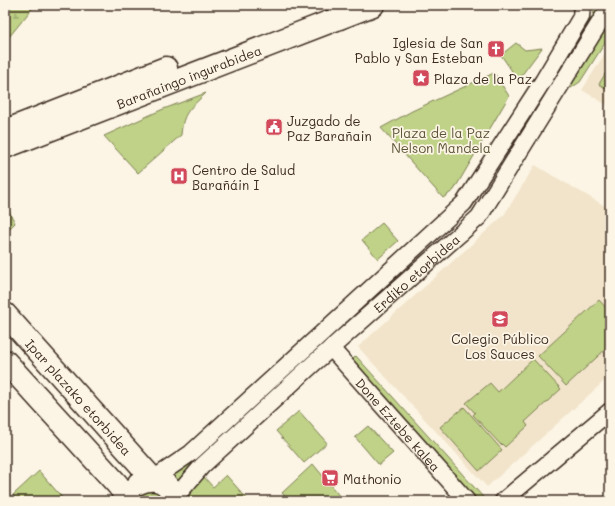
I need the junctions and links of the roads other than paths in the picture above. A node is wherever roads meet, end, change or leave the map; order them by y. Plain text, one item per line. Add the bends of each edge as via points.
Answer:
1 (331, 5) edge
2 (374, 5) edge
3 (582, 5) edge
4 (610, 6) edge
5 (5, 131) edge
6 (5, 147) edge
7 (5, 314) edge
8 (331, 348) junction
9 (5, 361) edge
10 (610, 411) edge
11 (153, 479) junction
12 (130, 501) edge
13 (173, 501) edge
14 (467, 501) edge
15 (503, 501) edge

1 - 5 main road, Barañaingo ingurabidea
2 - 6 main road, Barañaingo ingurabidea
3 - 11 street, Erdiko etorbidea via 580,17 543,81 464,203 191,453
4 - 8 street, Erdiko etorbidea via 479,216
7 - 11 main road, Ipar plazako etorbidea
8 - 13 street, Erdiko etorbidea via 202,466
8 - 14 street, Done Eztebe kalea
9 - 12 main road
10 - 15 street
11 - 12 main road via 139,482 131,494
11 - 13 main road, Ipar plazako etorbidea via 165,484

